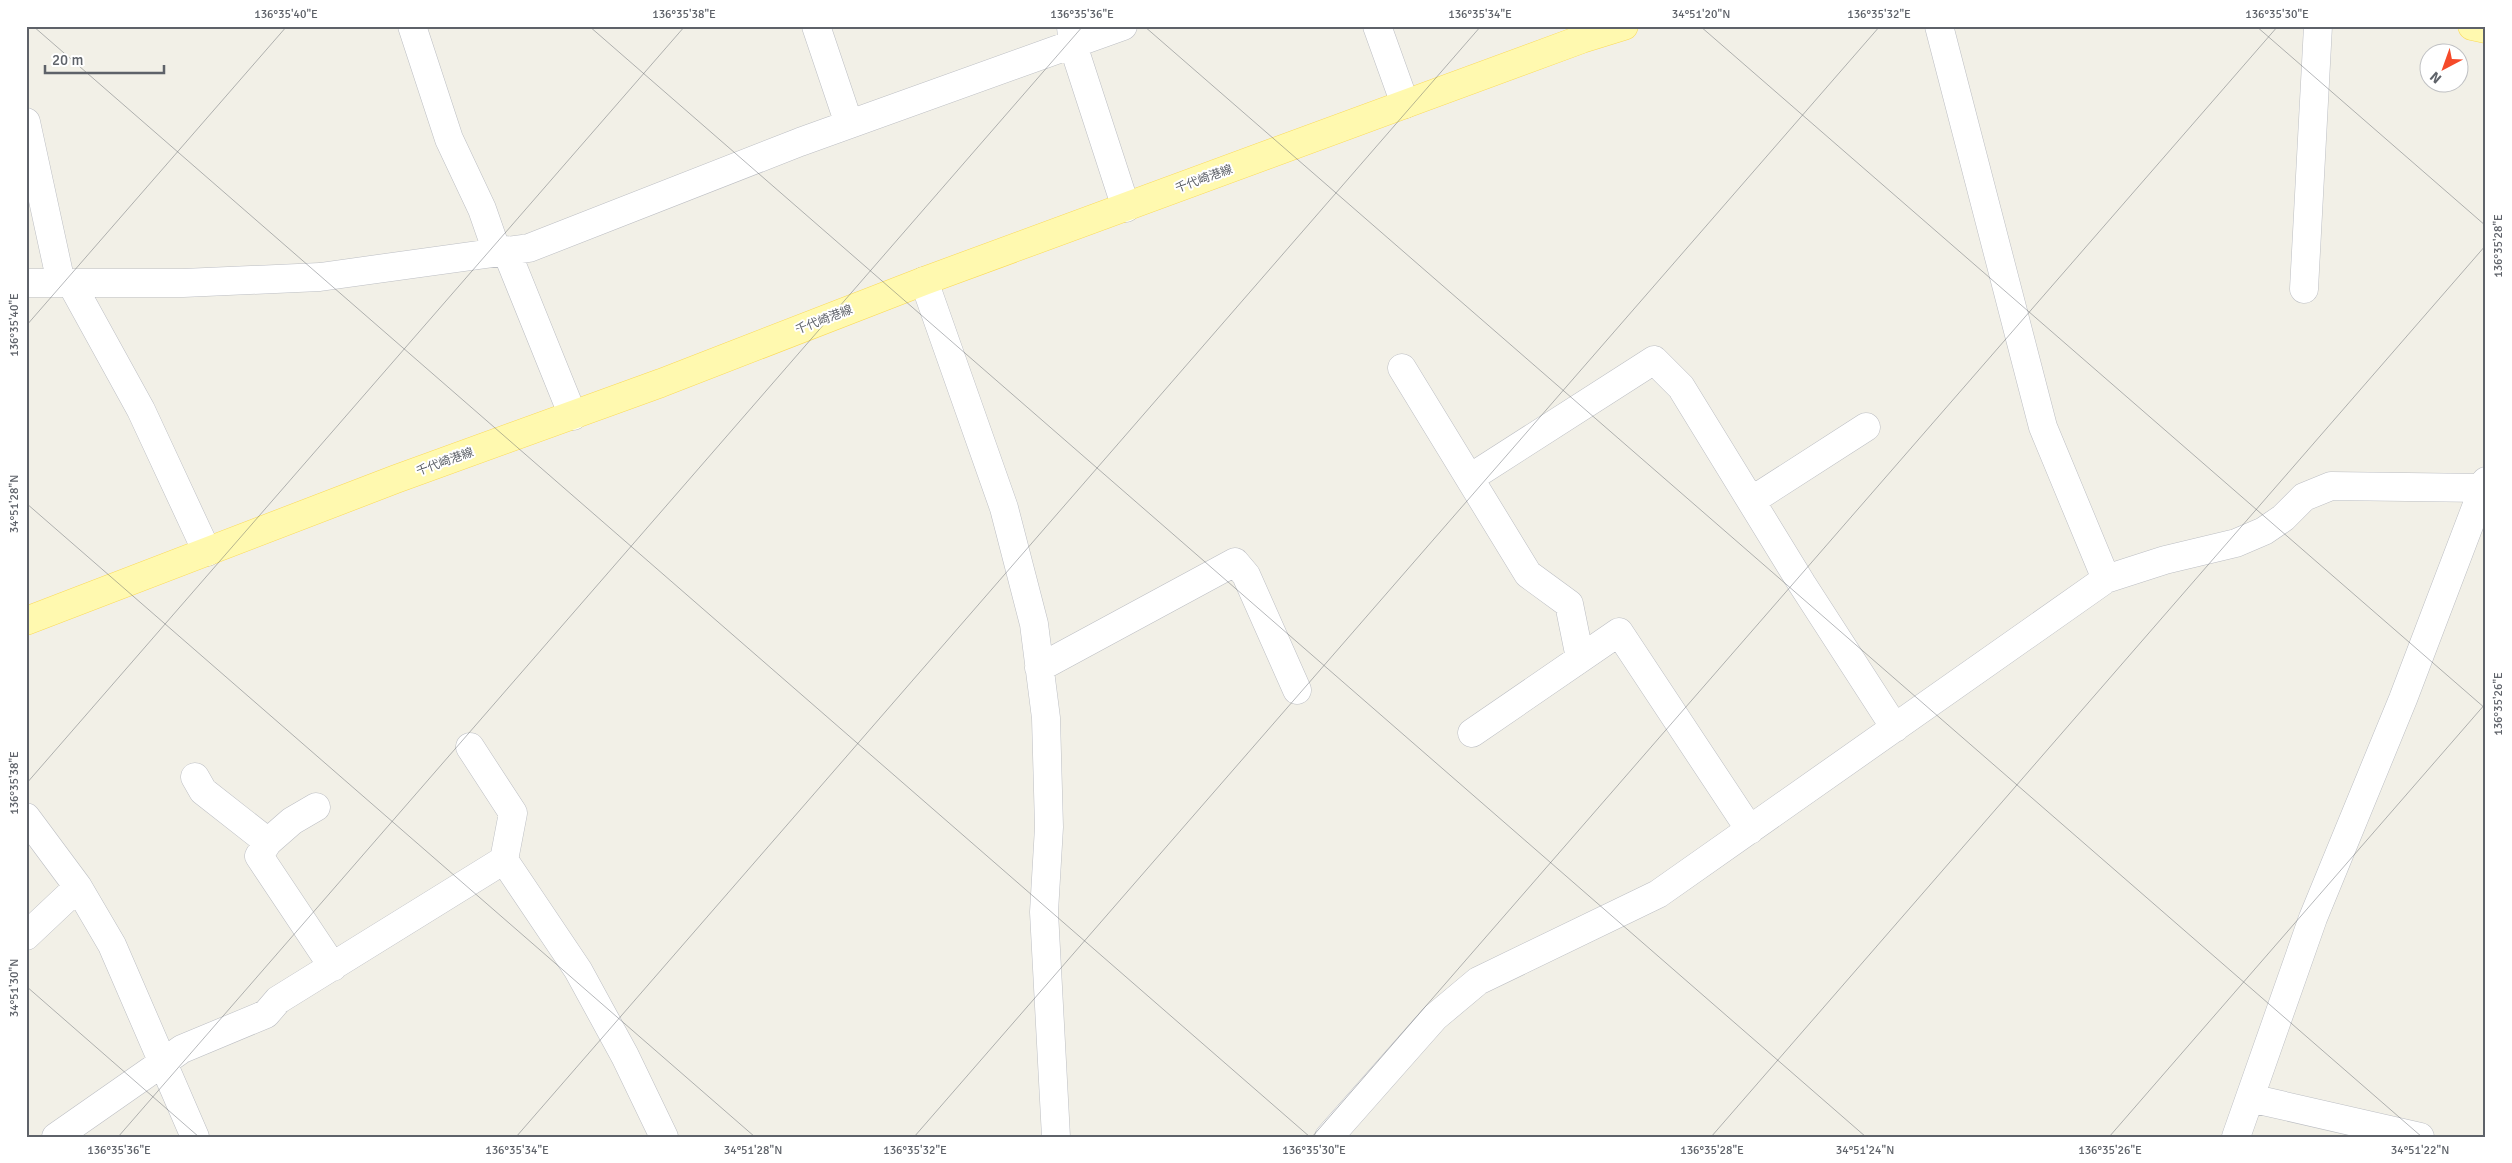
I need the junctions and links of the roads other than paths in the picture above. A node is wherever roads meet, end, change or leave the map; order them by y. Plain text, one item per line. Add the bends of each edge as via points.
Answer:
1 (412, 26) edge
2 (816, 26) edge
3 (1123, 26) edge
4 (1377, 26) edge
5 (1624, 26) edge
6 (1939, 26) edge
7 (2318, 26) edge
8 (2472, 26) edge
9 (2486, 29) edge
10 (1072, 36) edge
11 (1405, 104) junction
12 (26, 122) edge
13 (849, 124) junction
14 (1126, 208) junction
15 (501, 251) junction
16 (924, 281) junction
17 (26, 283) edge
18 (66, 283) junction
19 (2304, 289) dead end
20 (1402, 368) dead end
21 (573, 416) junction
22 (1866, 427) dead end
23 (1470, 478) junction
24 (2484, 485) edge
25 (1751, 501) junction
26 (207, 552) junction
27 (2106, 579) junction
28 (26, 621) edge
29 (1580, 658) junction
30 (1039, 668) junction
31 (1297, 690) dead end
32 (1895, 728) junction
33 (1472, 733) dead end
34 (470, 747) dead end
35 (195, 777) dead end
36 (316, 807) dead end
37 (27, 819) edge
38 (1750, 830) junction
39 (268, 842) junction
40 (504, 860) junction
41 (78, 887) junction
42 (26, 936) edge
43 (333, 966) junction
44 (164, 1063) junction
45 (2250, 1098) junction
46 (56, 1137) edge
47 (195, 1137) edge
48 (664, 1137) edge
49 (1056, 1137) edge
50 (1329, 1137) edge
51 (2236, 1137) edge
52 (2420, 1137) edge

1 - 15 street via 449,139
2 - 13 street
3 - 10 street
4 - 11 street
5 - 11 main road, 千代崎港線
6 - 27 street via 2043,427
7 - 19 street
8 - 9 main road
10 - 13 street
10 - 14 street
11 - 14 main road, 千代崎港線
12 - 18 street
13 - 15 street via 529,248
14 - 16 main road, 千代崎港線
15 - 18 street via 320,277 183,283
15 - 21 street
16 - 21 main road, 千代崎港線
16 - 30 street via 1004,508 1034,624
17 - 18 street
18 - 26 street via 141,410
20 - 23 street
21 - 26 main road, 千代崎港線 via 396,479
22 - 25 street
23 - 25 street via 1654,360 1681,387
23 - 29 street via 1528,574 1569,604
24 - 27 street via 2331,486 2304,496 2283,518 2264,531 2236,543 2165,560
24 - 45 street via 2403,699 2313,918
25 - 32 street
26 - 28 main road, 千代崎港線
27 - 32 street
29 - 33 street
29 - 38 street via 1619,632
30 - 31 street via 1235,562 1246,576
30 - 49 street via 1046,718 1049,827 1044,912
32 - 38 street
34 - 40 street via 513,813
35 - 39 street via 203,791
36 - 39 street via 292,821
37 - 41 street
38 - 50 street via 1658,894 1478,981 1435,1017
39 - 43 street via 259,856
40 - 43 street
40 - 48 street via 578,970
41 - 42 street
41 - 44 street via 112,945
43 - 44 street via 278,1000 266,1014 182,1049
44 - 46 street
44 - 47 street
45 - 51 street
45 - 52 street

